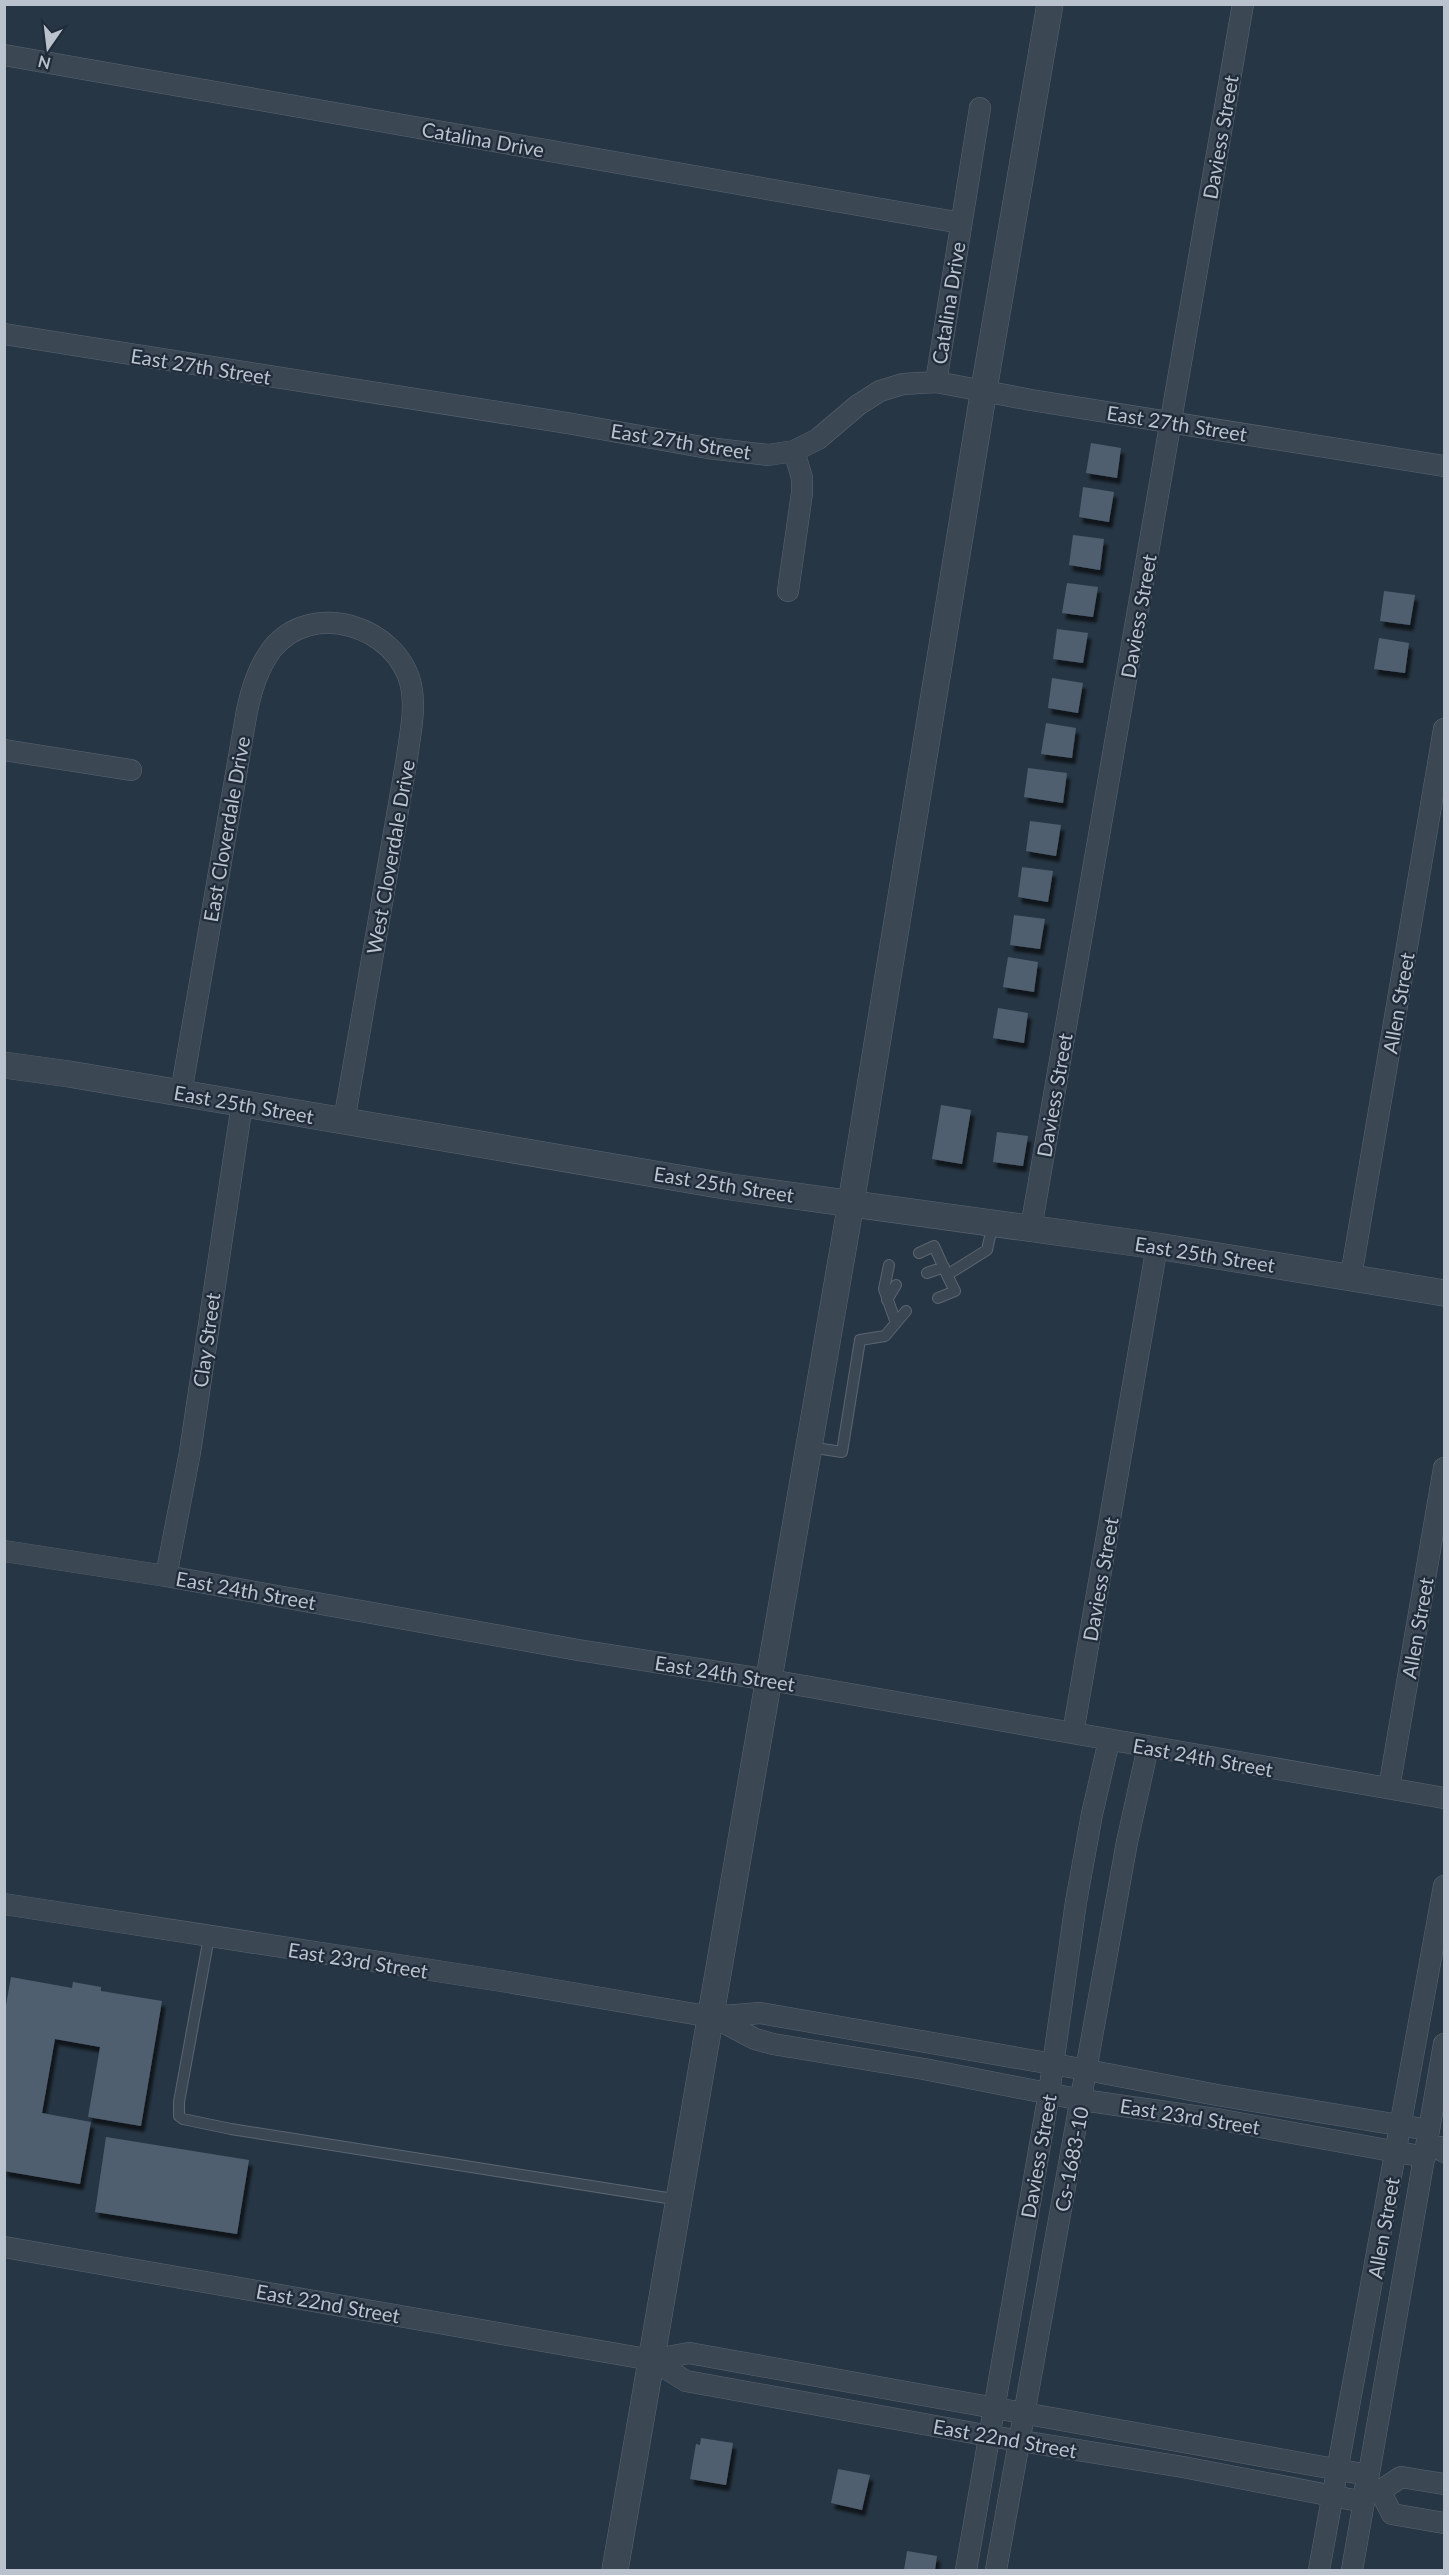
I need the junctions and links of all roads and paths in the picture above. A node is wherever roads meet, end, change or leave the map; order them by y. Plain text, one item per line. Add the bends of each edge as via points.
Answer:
1 (1050, 4) edge
2 (1243, 4) edge
3 (4, 55) edge
4 (980, 108) dead end
5 (961, 223) junction
6 (4, 334) edge
7 (936, 382) junction
8 (984, 389) junction
9 (1172, 422) junction
10 (794, 451) junction
11 (1444, 466) edge
12 (788, 591) dead end
13 (345, 624) joint
14 (1444, 729) edge
15 (4, 750) edge
16 (130, 770) dead end
17 (4, 1065) edge
18 (181, 1093) junction
19 (242, 1104) junction
20 (344, 1121) junction
21 (851, 1203) junction
22 (994, 1223) junction
23 (1030, 1228) junction
24 (1157, 1246) junction
25 (919, 1253) dead end
26 (889, 1265) dead end
27 (946, 1271) junction
28 (927, 1273) dead end
29 (1351, 1276) junction
30 (896, 1285) dead end
31 (1444, 1293) edge
32 (938, 1298) dead end
33 (887, 1300) junction
34 (906, 1311) dead end
35 (896, 1323) junction
36 (809, 1447) junction
37 (1444, 1468) edge
38 (4, 1551) edge
39 (166, 1576) junction
40 (770, 1680) junction
41 (1073, 1734) junction
42 (1109, 1741) junction
43 (1148, 1747) junction
44 (1389, 1788) junction
45 (1444, 1798) edge
46 (1444, 1886) edge
47 (4, 1905) edge
48 (209, 1937) junction
49 (712, 2017) junction
50 (1444, 2044) edge
51 (1053, 2064) junction
52 (1087, 2070) junction
53 (1049, 2093) junction
54 (1082, 2100) junction
55 (1402, 2127) junction
56 (1435, 2146) edge
57 (1397, 2152) junction
58 (680, 2200) junction
59 (4, 2247) edge
60 (652, 2360) junction
61 (995, 2408) junction
62 (1023, 2412) junction
63 (990, 2436) junction
64 (1019, 2441) junction
65 (1339, 2469) junction
66 (1444, 2484) edge
67 (1369, 2489) junction
68 (1333, 2497) junction
69 (1444, 2523) edge
70 (615, 2571) edge
71 (966, 2571) edge
72 (996, 2571) edge
73 (1319, 2571) edge
74 (1352, 2571) edge

1 - 8 street
2 - 9 street, Daviess Street
3 - 5 street, Catalina Drive
4 - 5 street, Catalina Drive
5 - 7 street, Catalina Drive
6 - 10 street, East 27th Street via 708,448 768,455
7 - 8 street, East 27th Street
7 - 10 street, East 27th Street via 903,384 880,391 818,440
8 - 9 street, East 27th Street
8 - 21 street
9 - 11 street, East 27th Street
9 - 23 street, Daviess Street
10 - 12 street via 802,493
13 - 18 street, East Cloverdale Drive via 326,623 288,635 273,648 253,688
13 - 20 street, West Cloverdale Drive via 371,634 393,651 410,683 414,705
14 - 29 street, Allen Street
15 - 16 street
17 - 18 street, East 25th Street
18 - 19 street, East 25th Street
19 - 20 street, East 25th Street
19 - 39 street, Clay Street via 190,1452
20 - 21 street, East 25th Street
21 - 22 street, East 25th Street
21 - 36 street
22 - 23 street, East 25th Street
22 - 27 lane via 987,1250
23 - 24 street, East 25th Street
24 - 29 street, East 25th Street
24 - 41 street, Daviess Street
25 - 27 lane via 934,1246
26 - 33 lane via 884,1289
27 - 28 lane
27 - 32 lane via 956,1291
29 - 31 street, East 25th Street
30 - 33 lane
33 - 35 lane
34 - 35 lane
35 - 36 lane via 885,1336 860,1340 842,1452
36 - 40 street
37 - 44 street, Allen Street
38 - 39 street, East 24th Street
39 - 40 street, East 24th Street via 578,1650
40 - 41 street, East 24th Street
40 - 49 street
41 - 42 street, East 24th Street
42 - 43 street, East 24th Street
42 - 51 street, Daviess Street via 1076,1902
43 - 44 street, East 24th Street
43 - 52 street, Cs-1683-10 via 1127,1842
44 - 45 street, East 24th Street
46 - 55 street, Allen Street
47 - 48 street, East 23rd Street
48 - 49 street, East 23rd Street
48 - 58 lane via 179,2102 179,2116 183,2119
49 - 51 street, East 23rd Street via 760,2013
49 - 53 street, East 23rd Street via 773,2044
49 - 58 street
50 - 56 street, Allen Street
51 - 52 street, East 23rd Street
51 - 53 street, Daviess Street
52 - 54 street, Cs-1683-10
52 - 55 street, East 23rd Street
53 - 54 street, East 23rd Street
53 - 61 street, Daviess Street
54 - 57 street, East 23rd Street via 1222,2120
54 - 62 street, Cs-1683-10
55 - 56 street, East 23rd Street
55 - 57 street, Allen Street
56 - 57 street, East 23rd Street
56 - 67 street, Allen Street
57 - 65 street, Allen Street
58 - 60 street
59 - 60 street, East 22nd Street
60 - 61 street, East 22nd Street via 689,2353
60 - 63 street, East 22nd Street via 686,2381
60 - 70 street
61 - 62 street, East 22nd Street
61 - 63 street, Daviess Street
62 - 64 street, Cs-1683-10
62 - 65 street, East 22nd Street
63 - 64 street, East 22nd Street
63 - 71 street, Daviess Street
64 - 68 street, East 22nd Street via 1183,2467
64 - 72 street, Cs-1683-10
65 - 67 street, East 22nd Street
65 - 68 street, Allen Street
66 - 67 street via 1401,2477
67 - 68 street, East 22nd Street
67 - 69 street via 1392,2514
67 - 74 street, Allen Street
68 - 73 street, Allen Street

